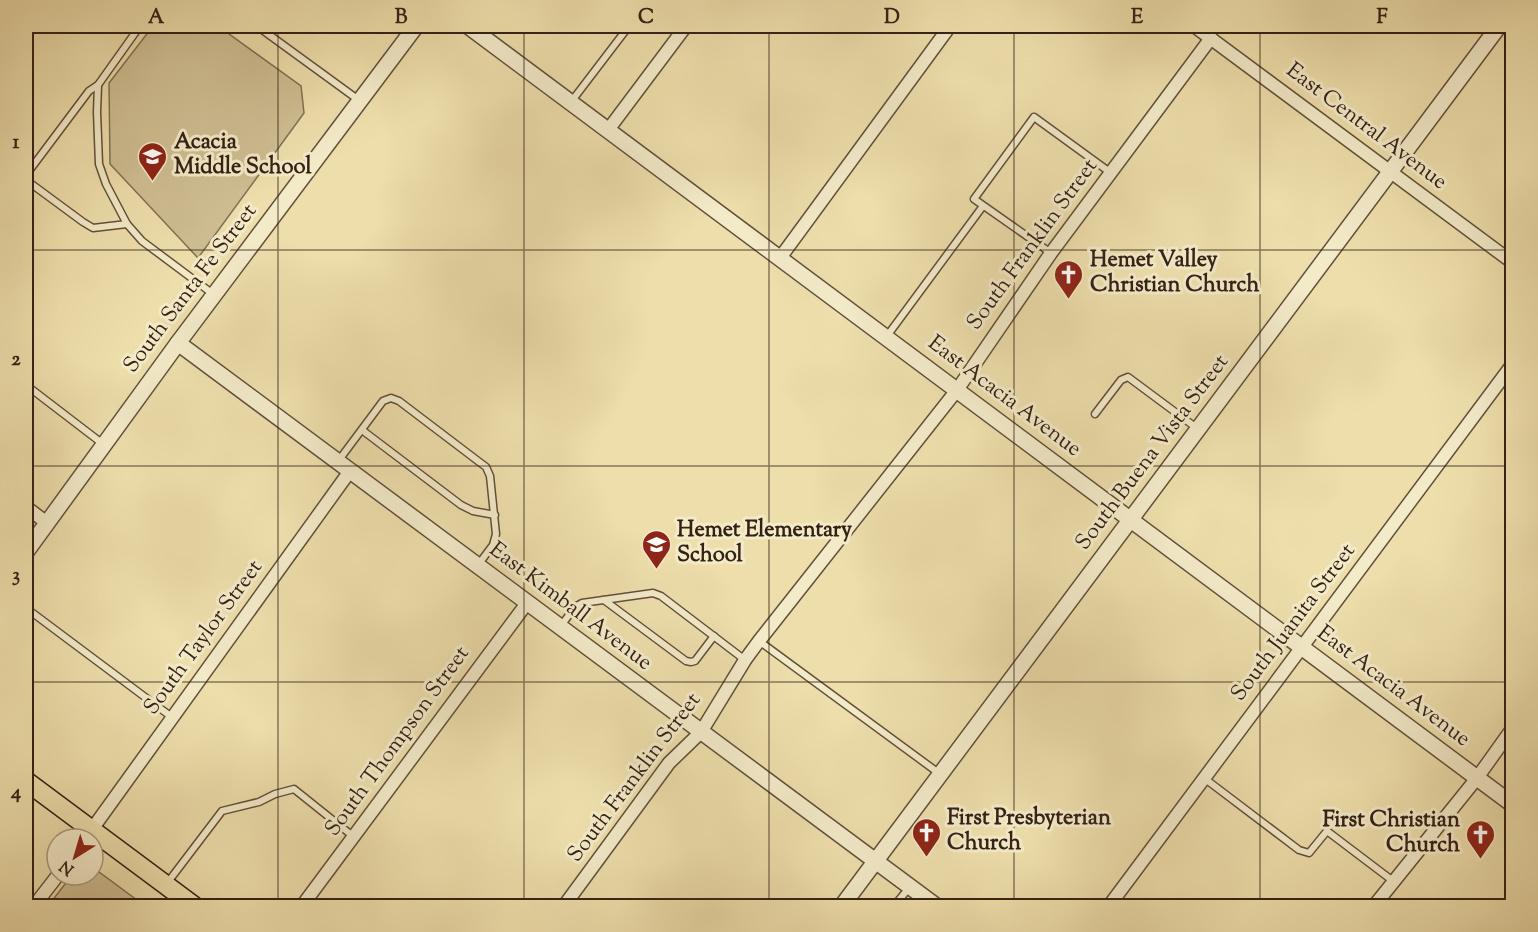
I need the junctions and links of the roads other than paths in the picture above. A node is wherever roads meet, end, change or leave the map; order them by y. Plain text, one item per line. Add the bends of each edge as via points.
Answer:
1 (140, 26) edge
2 (256, 26) edge
3 (416, 26) edge
4 (468, 26) edge
5 (615, 26) edge
6 (629, 26) edge
7 (686, 26) edge
8 (950, 26) edge
9 (1194, 26) edge
10 (1499, 26) edge
11 (624, 32) junction
12 (1211, 38) junction
13 (98, 85) junction
14 (360, 101) junction
15 (571, 102) junction
16 (608, 130) junction
17 (1390, 171) junction
18 (1111, 173) junction
19 (26, 177) edge
20 (983, 206) junction
21 (127, 224) junction
22 (1051, 253) junction
23 (780, 258) junction
24 (1512, 262) edge
25 (215, 296) junction
26 (886, 338) junction
27 (178, 343) junction
28 (1512, 365) edge
29 (26, 385) edge
30 (957, 390) junction
31 (1095, 414) dead end
32 (1198, 429) junction
33 (362, 430) junction
34 (104, 444) junction
35 (344, 467) junction
36 (26, 507) edge
37 (495, 515) junction
38 (1131, 520) junction
39 (47, 523) junction
40 (26, 552) edge
41 (477, 566) junction
42 (604, 600) junction
43 (527, 603) junction
44 (26, 608) edge
45 (560, 627) junction
46 (714, 636) junction
47 (759, 641) junction
48 (1302, 647) junction
49 (745, 660) junction
50 (173, 718) junction
51 (1512, 729) edge
52 (701, 732) junction
53 (941, 775) junction
54 (1204, 778) junction
55 (1477, 778) junction
56 (26, 781) edge
57 (1512, 804) edge
58 (79, 827) edge
59 (94, 827) edge
60 (354, 837) junction
61 (105, 846) edge
62 (876, 862) junction
63 (1393, 881) junction
64 (166, 885) junction
65 (49, 887) edge
66 (910, 887) junction
67 (1378, 905) edge
68 (34, 906) edge
69 (194, 906) edge
70 (302, 906) edge
71 (564, 906) edge
72 (842, 906) edge
73 (894, 906) edge
74 (936, 906) edge
75 (1109, 906) edge

1 - 13 lane
2 - 14 lane
3 - 14 street, South Santa Fe Street
4 - 15 street, East Acacia Avenue
5 - 11 lane
6 - 11 lane
7 - 16 street
8 - 23 street
9 - 12 street, East Central Avenue
10 - 17 street, South Buena Vista Street
11 - 15 lane
12 - 17 street, East Central Avenue
12 - 18 street, South Franklin Street
13 - 19 lane via 89,91
13 - 21 lane via 99,164
14 - 25 street, South Santa Fe Street
15 - 16 street, East Acacia Avenue
16 - 23 street, East Acacia Avenue
17 - 24 street, East Central Avenue
17 - 32 street, South Buena Vista Street
18 - 20 lane via 1034,117 974,199
18 - 22 street, South Franklin Street
19 - 21 lane via 93,228
20 - 22 lane
20 - 26 lane
21 - 25 lane via 142,241
22 - 30 street, South Franklin Street
23 - 26 street, East Acacia Avenue
25 - 27 street, South Santa Fe Street
26 - 30 street, East Acacia Avenue
27 - 34 street, South Santa Fe Street
27 - 35 street, East Kimball Avenue
28 - 48 street, South Juanita Street
29 - 34 lane
30 - 38 street, East Acacia Avenue
30 - 47 street, South Franklin Street
31 - 32 lane via 1121,380 1128,377
32 - 38 street, South Buena Vista Street
33 - 35 lane
33 - 37 lane via 461,506
33 - 37 lane via 383,401 399,401 486,467
34 - 39 street, South Santa Fe Street
35 - 41 street, East Kimball Avenue
35 - 50 street, South Taylor Street
36 - 39 street
37 - 41 lane via 493,545
38 - 48 street, East Acacia Avenue
38 - 53 street, South Buena Vista Street
39 - 40 street, South Santa Fe Street
41 - 43 street, East Kimball Avenue
42 - 45 lane via 575,607
42 - 46 lane via 653,593
42 - 46 lane via 691,663
43 - 45 street, East Kimball Avenue
43 - 60 street, South Thompson Street
44 - 50 lane
45 - 52 street, East Kimball Avenue
46 - 49 lane
47 - 49 street, South Franklin Street
47 - 53 lane
48 - 54 street, South Juanita Street
48 - 55 street, East Acacia Avenue
49 - 52 street, South Franklin Street
50 - 59 street, South Taylor Street
51 - 55 street
52 - 62 street, East Kimball Avenue
52 - 71 street, South Franklin Street via 669,763
53 - 62 street, South Buena Vista Street
54 - 63 lane via 1299,850 1309,853 1327,831
54 - 75 street, South Juanita Street
55 - 57 street, East Acacia Avenue
55 - 63 street
56 - 58 main road
60 - 64 lane via 294,789 222,811
60 - 70 street, South Thompson Street
61 - 64 main road
62 - 66 street, East Kimball Avenue
62 - 72 street, South Buena Vista Street
63 - 67 street
64 - 69 main road
65 - 68 street
66 - 73 lane
66 - 74 street, East Kimball Avenue

